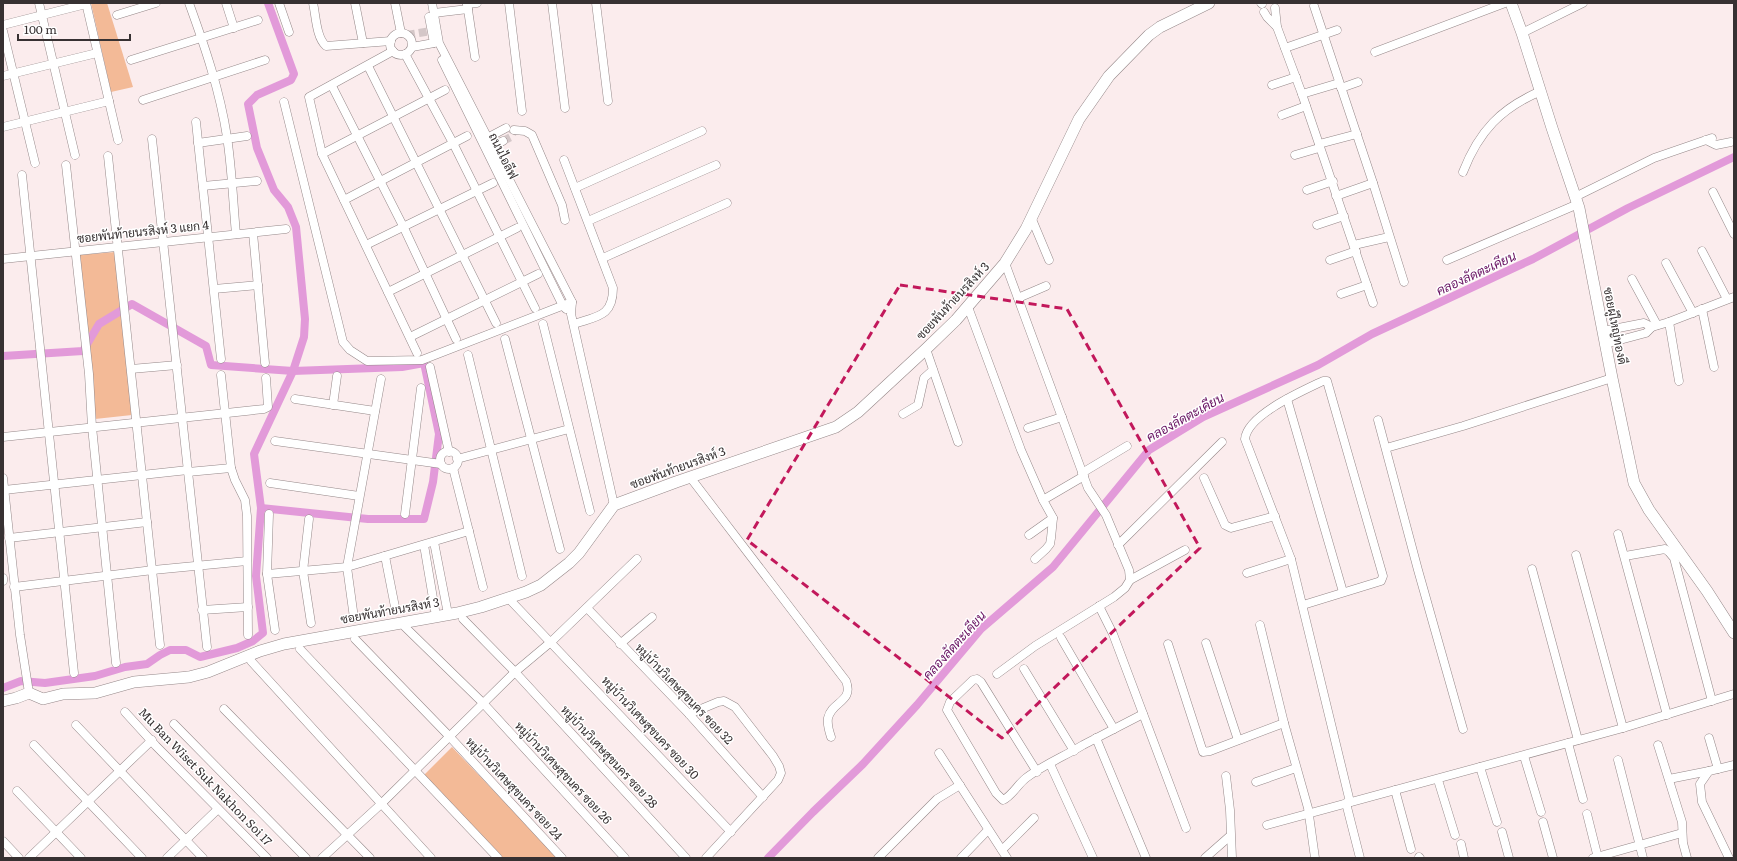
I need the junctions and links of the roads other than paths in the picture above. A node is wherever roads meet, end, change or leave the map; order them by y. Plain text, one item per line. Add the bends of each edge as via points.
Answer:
1 (40, 3) edge
2 (156, 3) edge
3 (189, 3) edge
4 (226, 3) edge
5 (279, 3) edge
6 (313, 3) edge
7 (355, 3) edge
8 (396, 3) edge
9 (427, 3) edge
10 (432, 3) edge
11 (477, 3) edge
12 (509, 3) edge
13 (552, 3) edge
14 (596, 3) edge
15 (1209, 3) edge
16 (1505, 3) edge
17 (1511, 3) edge
18 (1583, 3) edge
19 (86, 4) edge
20 (468, 5) edge
21 (1262, 6) edge
22 (1314, 6) dead end
23 (1275, 8) dead end
24 (434, 13) junction
25 (42, 15) junction
26 (118, 15) dead end
27 (258, 20) dead end
28 (3, 25) edge
29 (1277, 27) junction
30 (234, 28) junction
31 (1337, 30) dead end
32 (3, 31) edge
33 (289, 32) dead end
34 (401, 33) junction
35 (1522, 33) junction
36 (1324, 34) junction
37 (201, 38) junction
38 (391, 41) junction
39 (363, 43) junction
40 (434, 43) junction
41 (412, 47) junction
42 (1286, 48) junction
43 (393, 51) junction
44 (1374, 52) dead end
45 (97, 53) junction
46 (405, 54) junction
47 (475, 58) dead end
48 (131, 60) dead end
49 (265, 60) dead end
50 (54, 64) junction
51 (368, 66) junction
52 (13, 74) junction
53 (3, 76) edge
54 (214, 77) junction
55 (1296, 77) junction
56 (1358, 82) dead end
57 (1272, 85) dead end
58 (1340, 85) junction
59 (332, 86) junction
60 (445, 90) dead end
61 (1541, 91) junction
62 (1302, 94) junction
63 (430, 99) junction
64 (143, 100) dead end
65 (108, 101) junction
66 (608, 101) dead end
67 (284, 102) dead end
68 (1306, 106) junction
69 (565, 108) dead end
70 (522, 111) dead end
71 (65, 112) junction
72 (1282, 115) dead end
73 (394, 116) junction
74 (25, 121) junction
75 (196, 122) dead end
76 (3, 126) edge
77 (702, 131) dead end
78 (1357, 134) junction
79 (247, 136) dead end
80 (358, 136) junction
81 (468, 136) dead end
82 (489, 137) junction
83 (152, 139) dead end
84 (227, 139) junction
85 (118, 140) dead end
86 (503, 140) tunnel mouth
87 (1731, 142) dead end
88 (198, 143) junction
89 (453, 143) junction
90 (493, 146) junction
91 (1319, 146) junction
92 (322, 154) junction
93 (75, 155) dead end
94 (1296, 155) dead end
95 (108, 156) dead end
96 (564, 160) dead end
97 (416, 162) junction
98 (35, 163) dead end
99 (66, 165) dead end
100 (716, 165) dead end
101 (1463, 172) dead end
102 (22, 175) dead end
103 (381, 180) junction
104 (257, 181) dead end
105 (1332, 181) junction
106 (232, 183) junction
107 (493, 183) dead end
108 (1373, 183) junction
109 (203, 186) junction
110 (575, 188) junction
111 (1307, 190) dead end
112 (477, 191) junction
113 (1714, 192) dead end
114 (1336, 196) junction
115 (344, 200) junction
116 (727, 203) dead end
117 (1578, 203) junction
118 (440, 210) junction
119 (1344, 216) junction
120 (1031, 217) junction
121 (565, 220) dead end
122 (588, 221) junction
123 (1317, 225) dead end
124 (404, 228) junction
125 (517, 228) dead end
126 (286, 229) dead end
127 (253, 233) junction
128 (236, 234) junction
129 (1734, 234) edge
130 (500, 236) junction
131 (1389, 237) junction
132 (208, 238) junction
133 (163, 242) junction
134 (366, 245) junction
135 (118, 247) junction
136 (1355, 248) junction
137 (1702, 251) dead end
138 (75, 252) junction
139 (463, 255) junction
140 (31, 256) junction
141 (603, 258) junction
142 (3, 259) edge
143 (1049, 260) dead end
144 (1330, 260) dead end
145 (1447, 260) dead end
146 (1005, 263) junction
147 (1666, 263) dead end
148 (426, 273) junction
149 (538, 274) dead end
150 (1632, 279) dead end
151 (522, 281) junction
152 (1404, 282) dead end
153 (258, 285) junction
154 (1367, 285) junction
155 (1046, 286) dead end
156 (214, 289) junction
157 (388, 292) junction
158 (1341, 294) dead end
159 (1018, 298) junction
160 (1730, 298) edge
161 (485, 301) junction
162 (572, 302) junction
163 (1373, 303) dead end
164 (562, 306) junction
165 (968, 307) junction
166 (535, 308) dead end
167 (1702, 309) junction
168 (1693, 313) junction
169 (571, 314) junction
170 (447, 320) junction
171 (1669, 322) junction
172 (496, 323) dead end
173 (543, 324) dead end
174 (574, 324) junction
175 (1655, 326) junction
176 (1603, 331) junction
177 (410, 337) junction
178 (456, 339) dead end
179 (505, 339) dead end
180 (1605, 344) junction
181 (926, 350) junction
182 (417, 353) dead end
183 (468, 355) dead end
184 (221, 359) dead end
185 (265, 363) dead end
186 (177, 365) junction
187 (430, 367) dead end
188 (1714, 367) dead end
189 (131, 369) junction
190 (933, 370) junction
191 (221, 376) dead end
192 (338, 376) dead end
193 (266, 378) dead end
194 (1612, 378) junction
195 (381, 379) dead end
196 (1679, 381) dead end
197 (421, 388) dead end
198 (294, 399) dead end
199 (1286, 399) junction
200 (333, 405) junction
201 (375, 411) junction
202 (225, 413) junction
203 (903, 414) dead end
204 (1062, 417) junction
205 (182, 418) junction
206 (1378, 420) dead end
207 (137, 422) junction
208 (92, 427) junction
209 (1028, 428) dead end
210 (569, 429) junction
211 (49, 432) junction
212 (3, 436) edge
213 (531, 439) junction
214 (275, 442) dead end
215 (958, 442) dead end
216 (1222, 442) dead end
217 (1127, 446) dead end
218 (1386, 448) junction
219 (491, 450) junction
220 (449, 452) junction
221 (367, 454) junction
222 (457, 459) junction
223 (411, 460) junction
224 (441, 464) junction
225 (231, 468) junction
226 (453, 468) junction
227 (188, 471) junction
228 (1083, 474) junction
229 (142, 475) junction
230 (690, 477) junction
231 (3, 478) edge
232 (1204, 478) dead end
233 (98, 480) junction
234 (270, 483) dead end
235 (54, 484) junction
236 (4, 490) junction
237 (359, 496) junction
238 (1043, 500) junction
239 (614, 505) junction
240 (590, 511) dead end
241 (269, 514) dead end
242 (405, 514) dead end
243 (1275, 516) junction
244 (1053, 518) junction
245 (309, 519) dead end
246 (147, 522) junction
247 (103, 527) junction
248 (469, 531) junction
249 (59, 532) junction
250 (1618, 534) dead end
251 (1029, 535) dead end
252 (9, 538) junction
253 (434, 542) junction
254 (424, 545) junction
255 (1118, 545) junction
256 (560, 549) dead end
257 (1185, 550) dead end
258 (1576, 555) dead end
259 (385, 556) junction
260 (1625, 556) junction
261 (637, 559) dead end
262 (1035, 559) dead end
263 (1291, 559) junction
264 (247, 561) junction
265 (197, 566) junction
266 (347, 567) junction
267 (1532, 569) dead end
268 (153, 570) junction
269 (303, 571) junction
270 (1247, 573) dead end
271 (267, 574) junction
272 (108, 576) junction
273 (522, 576) dead end
274 (1130, 580) junction
275 (64, 582) junction
276 (483, 587) dead end
277 (14, 588) junction
278 (1343, 592) junction
279 (512, 602) dead end
280 (1302, 605) junction
281 (1098, 606) junction
282 (248, 607) junction
283 (396, 607) dead end
284 (587, 608) junction
285 (202, 610) junction
286 (448, 614) junction
287 (436, 616) junction
288 (652, 617) dead end
289 (354, 618) dead end
290 (463, 619) dead end
291 (311, 623) dead end
292 (1260, 625) dead end
293 (405, 627) dead end
294 (275, 630) dead end
295 (1734, 633) edge
296 (248, 635) dead end
297 (1061, 638) dead end
298 (355, 639) dead end
299 (552, 642) junction
300 (1206, 643) dead end
301 (620, 644) junction
302 (1168, 644) dead end
303 (160, 645) dead end
304 (207, 647) dead end
305 (300, 649) dead end
306 (251, 661) dead end
307 (116, 663) dead end
308 (1024, 669) dead end
309 (74, 672) dead end
310 (515, 672) junction
311 (997, 674) dead end
312 (28, 688) junction
313 (1734, 694) edge
314 (3, 701) edge
315 (1712, 701) junction
316 (483, 703) junction
317 (224, 709) dead end
318 (125, 712) dead end
319 (690, 714) junction
320 (1143, 714) junction
321 (1667, 715) junction
322 (1284, 723) junction
323 (174, 724) dead end
324 (76, 725) dead end
325 (1624, 728) junction
326 (1114, 729) junction
327 (1463, 729) dead end
328 (449, 736) junction
329 (831, 737) dead end
330 (1096, 738) junction
331 (1709, 738) dead end
332 (152, 740) junction
333 (1238, 740) junction
334 (1578, 740) junction
335 (1568, 743) junction
336 (34, 745) dead end
337 (1658, 745) dead end
338 (1074, 751) junction
339 (939, 753) dead end
340 (1524, 756) junction
341 (1618, 760) dead end
342 (1050, 764) junction
343 (1734, 765) edge
344 (1480, 767) junction
345 (1296, 768) junction
346 (1718, 769) junction
347 (416, 770) junction
348 (120, 771) junction
349 (1709, 771) junction
350 (1037, 772) junction
351 (1226, 776) dead end
352 (1669, 779) junction
353 (1438, 780) junction
354 (1256, 782) dead end
355 (960, 785) junction
356 (1395, 790) junction
357 (17, 791) dead end
358 (763, 797) junction
359 (1584, 799) dead end
360 (88, 801) junction
361 (1348, 803) junction
362 (380, 805) junction
363 (218, 809) junction
364 (1540, 812) dead end
365 (1308, 813) junction
366 (1587, 814) dead end
367 (1034, 818) dead end
368 (1497, 822) dead end
369 (1543, 822) dead end
370 (1267, 825) dead end
371 (1186, 828) dead end
372 (988, 830) junction
373 (56, 832) junction
374 (730, 832) junction
375 (1502, 832) dead end
376 (1682, 833) junction
377 (347, 834) junction
378 (1454, 835) dead end
379 (1230, 836) junction
380 (186, 840) junction
381 (3, 841) edge
382 (1461, 844) dead end
383 (1640, 845) junction
384 (1411, 849) dead end
385 (1002, 850) junction
386 (19, 858) edge
387 (29, 858) edge
388 (81, 858) edge
389 (142, 858) edge
390 (167, 858) edge
391 (203, 858) edge
392 (267, 858) edge
393 (306, 858) edge
394 (322, 858) edge
395 (370, 858) edge
396 (431, 858) edge
397 (498, 858) edge
398 (562, 858) edge
399 (625, 858) edge
400 (686, 858) edge
401 (706, 858) edge
402 (878, 858) edge
403 (961, 858) edge
404 (1007, 858) edge
405 (1093, 858) edge
406 (1146, 858) edge
407 (1205, 858) edge
408 (1232, 858) edge
409 (1315, 858) edge
410 (1360, 858) edge
411 (1464, 858) edge
412 (1509, 858) edge
413 (1553, 858) edge
414 (1596, 858) edge
415 (1644, 858) edge
416 (1687, 858) edge
417 (1729, 858) edge

1 - 25 street
2 - 26 street
3 - 37 street
4 - 30 street
5 - 33 street
6 - 39 street via 320,35 326,46
7 - 39 street
8 - 34 street
9 - 40 street, ถนนไอลีฟ
10 - 24 street, ถนนไอลีฟ
11 - 20 street
12 - 70 street
13 - 69 street
14 - 66 street
15 - 120 street, ซอยพันท้ายนรสิงห์ 3 via 1149,35 1109,76 1079,119
16 - 44 street
17 - 35 street, ซอยผู้ใหญ่ทองดี
18 - 35 street
19 - 25 street
19 - 45 street
20 - 24 street
20 - 47 street
21 - 29 street via 1267,17
22 - 36 street
23 - 29 street
24 - 82 street, ถนนไอลีฟ via 439,43
25 - 28 street
25 - 50 street
27 - 30 street
29 - 42 street
30 - 37 street
31 - 36 street
32 - 52 street
34 - 38 street via 394,36
34 - 41 street via 410,37
35 - 61 street, ซอยผู้ใหญ่ทองดี
36 - 42 street
36 - 58 street
37 - 48 street
37 - 54 street
38 - 39 street
38 - 43 street
40 - 41 street
40 - 164 street, ถนนไอลีฟ
41 - 46 street
42 - 55 street
43 - 46 street
43 - 51 street
45 - 50 street
45 - 65 street
46 - 63 street
49 - 54 street
50 - 52 street
50 - 71 street
51 - 59 street
51 - 73 street
52 - 53 street
52 - 74 street
54 - 64 street
54 - 84 street
55 - 57 street
55 - 62 street
56 - 58 street
58 - 62 street
58 - 78 street
59 - 80 street
59 - 92 street via 309,97
60 - 63 street
61 - 101 street via 1523,99 1489,126 1473,149
61 - 117 street, ซอยผู้ใหญ่ทองดี
62 - 68 street
63 - 73 street
63 - 89 street
65 - 71 street
65 - 85 street
67 - 164 street via 343,342 350,350 367,360 422,360
68 - 72 street
68 - 91 street
71 - 74 street
71 - 93 street
73 - 80 street
73 - 97 street
74 - 76 street
74 - 98 street
75 - 88 street
77 - 110 street
78 - 91 street
78 - 108 street
79 - 84 street
80 - 92 street
80 - 103 street
81 - 89 street
82 - 90 street, ถนนไอลีฟ
82 - 121 street via 510,129 525,131 532,135 562,205
83 - 133 street
84 - 88 street
84 - 106 street
86 - 90 street
87 - 117 street via 1716,145 1709,139 1654,158
88 - 109 street
89 - 97 street
89 - 112 street
90 - 162 street, ถนนไอลีฟ
91 - 94 street
91 - 105 street
92 - 115 street
95 - 135 street
96 - 110 street
97 - 103 street
97 - 118 street
99 - 138 street
100 - 122 street
102 - 140 street
103 - 115 street
103 - 124 street
104 - 106 street
105 - 111 street
105 - 114 street
106 - 109 street
106 - 128 street
107 - 112 street
108 - 114 street
108 - 131 street
109 - 132 street
110 - 122 street
112 - 118 street
112 - 130 street
113 - 129 street
114 - 119 street
115 - 134 street
116 - 141 street
117 - 145 street
117 - 176 street, ซอยผู้ใหญ่ทองดี
118 - 124 street
118 - 139 street
119 - 123 street
119 - 136 street
120 - 143 street
120 - 146 street, ซอยพันท้ายนรสิงห์ 3
122 - 141 street
124 - 134 street
124 - 148 street
125 - 130 street
126 - 127 street, ซอยพันท้ายนรสิงห์ 3 แยก 4
127 - 128 street, ซอยพันท้ายนรสิงห์ 3 แยก 4
127 - 153 street
128 - 132 street, ซอยพันท้ายนรสิงห์ 3 แยก 4
130 - 139 street
130 - 151 street
131 - 136 street
131 - 152 street
132 - 133 street, ซอยพันท้ายนรสิงห์ 3 แยก 4
132 - 156 street
133 - 135 street, ซอยพันท้ายนรสิงห์ 3 แยก 4
133 - 186 street
134 - 157 street
135 - 138 street, ซอยพันท้ายนรสิงห์ 3 แยก 4
135 - 189 street
136 - 144 street
136 - 154 street
137 - 160 street
138 - 140 street, ซอยพันท้ายนรสิงห์ 3 แยก 4
138 - 208 street via 89,374
139 - 148 street
139 - 161 street
140 - 142 street, ซอยพันท้ายนรสิงห์ 3 แยก 4
140 - 211 street
141 - 174 street via 613,288 613,299 604,314
146 - 159 street
146 - 165 street, ซอยพันท้ายนรสิงห์ 3
147 - 168 street
148 - 157 street
148 - 170 street
149 - 151 street
150 - 175 street
151 - 161 street
151 - 166 street
153 - 156 street
153 - 185 street
154 - 158 street
154 - 163 street
155 - 159 street
156 - 184 street
157 - 177 street
159 - 204 street
160 - 167 street
161 - 170 street
161 - 172 street
162 - 164 street
162 - 169 street
164 - 169 street, ถนนไอลีฟ
165 - 181 street, ซอยพันท้ายนรสิงห์ 3
165 - 238 street via 1021,450
167 - 168 street
167 - 188 street
168 - 171 street
169 - 174 street
170 - 177 street
170 - 178 street
171 - 175 street
171 - 196 street
173 - 210 street
174 - 239 street
175 - 176 street via 1644,323
175 - 180 street via 1646,333
176 - 180 street, ซอยผู้ใหญ่ทองดี
177 - 182 street
179 - 213 street
180 - 194 street, ซอยผู้ใหญ่ทองดี
181 - 190 street
181 - 230 street, ซอยพันท้ายนรสิงห์ 3 via 858,412 836,427
183 - 219 street
186 - 189 street
186 - 205 street
187 - 220 street
189 - 207 street
190 - 203 street via 924,378 918,405
190 - 215 street
191 - 202 street
192 - 200 street
193 - 202 street via 268,407
194 - 218 street
194 - 295 street, ซอยผู้ใหญ่ทองดี via 1634,483 1649,510
195 - 201 street
197 - 223 street
198 - 200 street
199 - 243 street via 1249,427 1246,434 1247,445
199 - 278 street
199 - 278 street via 1322,380 1329,383 1384,576 1381,581
200 - 201 street
201 - 221 street
202 - 205 street
202 - 225 street
204 - 209 street
204 - 228 street
205 - 207 street
205 - 227 street
206 - 218 street
207 - 208 street
207 - 229 street
208 - 211 street
208 - 233 street
210 - 213 street
210 - 240 street
211 - 212 street
211 - 235 street
213 - 219 street
213 - 256 street
214 - 221 street
216 - 255 street
217 - 228 street
218 - 327 street
219 - 222 street
219 - 273 street
220 - 222 street
220 - 224 street via 441,456
221 - 223 street
221 - 237 street
222 - 226 street via 457,464
223 - 224 street
223 - 242 street
224 - 226 street via 447,469
225 - 227 street
225 - 264 street via 245,500
226 - 248 street
227 - 229 street
227 - 265 street
228 - 238 street
228 - 255 street via 1092,495 1106,515
229 - 233 street
229 - 246 street
230 - 239 street, ซอยพันท้ายนรสิงห์ 3
230 - 329 street via 846,681 846,696 831,710 828,717
231 - 236 street
232 - 243 street via 1225,525 1231,528
233 - 235 street
233 - 247 street
234 - 237 street
235 - 236 street
235 - 249 street
236 - 252 street
237 - 266 street
238 - 244 street
239 - 286 street, ซอยพันท้ายนรสิงห์ 3 via 580,553 541,585 495,603
241 - 271 street
243 - 263 street
244 - 251 street
244 - 262 street via 1050,544
245 - 269 street
246 - 247 street
246 - 268 street
247 - 249 street
247 - 272 street
248 - 253 street
248 - 276 street
249 - 252 street
249 - 275 street
250 - 260 street
252 - 277 street
253 - 254 street
253 - 286 street
254 - 259 street
254 - 287 street
255 - 274 street via 1129,570
257 - 274 street
258 - 325 street
259 - 266 street
259 - 283 street
260 - 315 street via 1665,550 1674,558
260 - 321 street
261 - 284 street
263 - 270 street
263 - 280 street
264 - 265 street
264 - 282 street
265 - 268 street
265 - 285 street
266 - 269 street
266 - 289 street
267 - 334 street
268 - 272 street
268 - 303 street
269 - 271 street
269 - 291 street
271 - 294 street
272 - 275 street
272 - 307 street
274 - 281 street via 1125,588
275 - 277 street
275 - 309 street
277 - 312 street
278 - 280 street
279 - 299 street, หมู่บ้านวิเศษสุขนคร ซอย 30
280 - 361 street
281 - 311 street
281 - 320 street via 1113,634
282 - 285 street
282 - 296 street
284 - 299 street
284 - 301 street, หมู่บ้านวิเศษสุขนคร ซอย 32
285 - 304 street
286 - 287 street, ซอยพันท้ายนรสิงห์ 3
287 - 312 street, ซอยพันท้ายนรสิงห์ 3 via 284,644 208,672 182,678 134,682 95,693 63,694 43,699
288 - 301 street
290 - 310 street, หมู่บ้านวิเศษสุขนคร ซอย 28
292 - 322 street
293 - 316 street, หมู่บ้านวิเศษสุขนคร ซอย 26
297 - 326 street
298 - 328 street, หมู่บ้านวิเศษสุขนคร ซอย 24
299 - 310 street
299 - 374 street, หมู่บ้านวิเศษสุขนคร ซอย 30
300 - 333 street
301 - 319 street, หมู่บ้านวิเศษสุขนคร ซอย 32
302 - 333 street via 1203,752
305 - 347 street
306 - 362 street
308 - 338 street
310 - 316 street
310 - 400 street, หมู่บ้านวิเศษสุขนคร ซอย 28
312 - 314 street via 16,698
313 - 315 street
315 - 321 street
316 - 328 street
316 - 399 street, หมู่บ้านวิเศษสุขนคร ซอย 26
317 - 377 street
318 - 332 street, Mu Ban Wiset Suk Nakhon Soi 17
319 - 358 street, หมู่บ้านวิเศษสุขนคร ซอย 32
319 - 358 street via 724,701 735,707 779,766 778,780
320 - 326 street
320 - 371 street
321 - 325 street
322 - 333 street
322 - 345 street
323 - 393 street
324 - 348 street
325 - 334 street
326 - 330 street
328 - 347 street
328 - 398 street, หมู่บ้านวิเศษสุขนคร ซอย 24
330 - 338 street
330 - 406 street
331 - 346 street
332 - 348 street
332 - 363 street, Mu Ban Wiset Suk Nakhon Soi 17
334 - 335 street
335 - 340 street
335 - 359 street
336 - 360 street
337 - 352 street
338 - 342 street
339 - 355 street
340 - 344 street
340 - 364 street
341 - 383 street
342 - 350 street
342 - 405 street
343 - 346 street
344 - 353 street
344 - 368 street
345 - 354 street
345 - 365 street
346 - 349 street
347 - 362 street
347 - 397 street
348 - 360 street
348 - 380 street
349 - 352 street
349 - 417 street via 1700,784 1702,802
350 - 350 street via 981,682 973,680 950,702 947,710 996,793 1003,800 1026,778
351 - 379 street
352 - 376 street via 1682,822
353 - 356 street
353 - 378 street
355 - 372 street
355 - 402 street via 937,799
356 - 361 street
356 - 384 street
357 - 373 street
358 - 374 street
360 - 373 street
360 - 389 street
361 - 365 street
361 - 410 street
362 - 377 street
362 - 396 street
363 - 380 street
363 - 392 street, Mu Ban Wiset Suk Nakhon Soi 17
365 - 370 street
365 - 409 street
366 - 414 street
367 - 385 street
369 - 413 street
372 - 385 street
372 - 403 street
373 - 387 street
373 - 388 street
374 - 401 street
375 - 412 street
376 - 383 street
376 - 416 street
377 - 394 street
377 - 395 street
379 - 407 street
379 - 408 street
380 - 390 street
380 - 391 street
381 - 386 street
382 - 411 street
383 - 414 street
383 - 415 street
385 - 404 street

